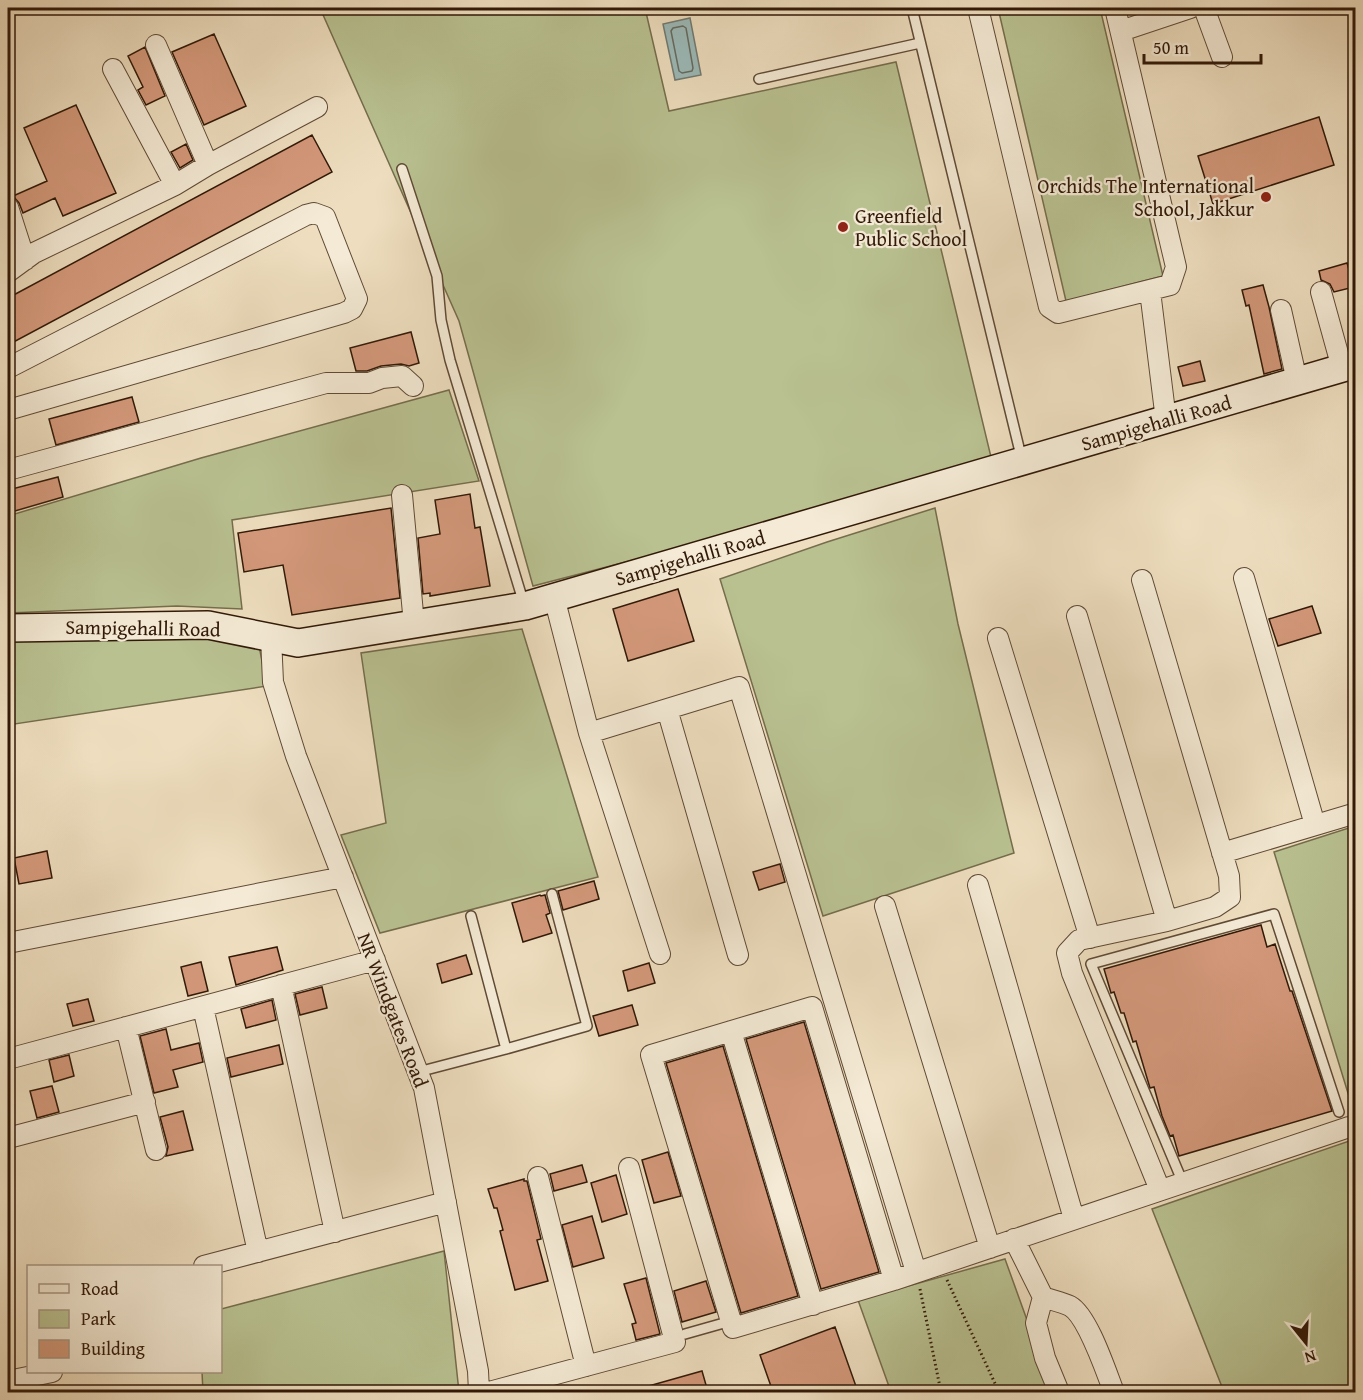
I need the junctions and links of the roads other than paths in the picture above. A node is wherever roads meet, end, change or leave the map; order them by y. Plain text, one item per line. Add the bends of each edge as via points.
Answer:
1 (912, 8) edge
2 (978, 8) edge
3 (1115, 8) edge
4 (1190, 8) edge
5 (1204, 8) edge
6 (1121, 31) junction
7 (920, 43) junction
8 (156, 45) dead end
9 (1222, 57) dead end
10 (113, 69) dead end
11 (759, 79) dead end
12 (317, 107) dead end
13 (208, 165) junction
14 (402, 169) dead end
15 (175, 185) junction
16 (8, 207) edge
17 (25, 260) junction
18 (8, 272) edge
19 (1150, 291) junction
20 (1321, 292) dead end
21 (1281, 310) dead end
22 (1349, 366) edge
23 (8, 368) edge
24 (1297, 381) junction
25 (413, 386) dead end
26 (8, 410) edge
27 (1166, 420) junction
28 (1022, 462) junction
29 (8, 470) edge
30 (402, 495) dead end
31 (1244, 578) dead end
32 (1142, 580) dead end
33 (554, 597) junction
34 (525, 606) junction
35 (1077, 616) dead end
36 (414, 624) junction
37 (8, 628) edge
38 (271, 637) junction
39 (998, 638) dead end
40 (667, 709) junction
41 (589, 733) junction
42 (1356, 813) edge
43 (1315, 825) junction
44 (1222, 853) junction
45 (343, 877) junction
46 (978, 885) dead end
47 (552, 894) dead end
48 (885, 906) dead end
49 (471, 916) dead end
50 (1167, 921) junction
51 (1090, 938) junction
52 (8, 943) edge
53 (660, 954) dead end
54 (738, 955) dead end
55 (375, 960) junction
56 (281, 985) junction
57 (203, 1007) junction
58 (126, 1027) junction
59 (731, 1031) junction
60 (506, 1049) junction
61 (8, 1059) edge
62 (418, 1072) junction
63 (145, 1102) junction
64 (1344, 1119) joint
65 (8, 1138) edge
66 (156, 1150) dead end
67 (629, 1168) dead end
68 (538, 1177) dead end
69 (1183, 1183) junction
70 (1161, 1190) junction
71 (446, 1203) junction
72 (1074, 1219) junction
73 (335, 1232) junction
74 (1014, 1239) junction
75 (990, 1248) junction
76 (258, 1252) junction
77 (208, 1265) edge
78 (916, 1272) junction
79 (894, 1280) junction
80 (1043, 1297) junction
81 (813, 1305) junction
82 (731, 1321) junction
83 (685, 1334) dead end
84 (586, 1366) junction
85 (43, 1373) edge
86 (8, 1381) edge
87 (479, 1392) edge
88 (489, 1392) edge
89 (1059, 1392) edge
90 (1114, 1392) edge

1 - 7 lane
2 - 19 street via 1049,307 1058,313
3 - 6 street
4 - 6 street
5 - 9 street
6 - 19 street via 1176,267 1170,285
7 - 11 lane
7 - 28 lane
8 - 13 street
10 - 15 street
12 - 13 street
13 - 15 street
14 - 34 lane via 436,276 450,360
15 - 17 street
16 - 17 street
17 - 18 street
19 - 27 street
20 - 22 street
21 - 24 street
22 - 24 street, Sampigehalli Road
23 - 26 street via 314,213 325,217 357,298 352,309 344,313
24 - 27 street, Sampigehalli Road
25 - 29 street via 402,376 369,383 326,382
27 - 28 street, Sampigehalli Road
28 - 33 street, Sampigehalli Road
30 - 36 street
31 - 43 street
32 - 44 street
33 - 34 street, Sampigehalli Road
33 - 41 street
34 - 36 street, Sampigehalli Road
35 - 50 street
36 - 38 street, Sampigehalli Road via 298,643
37 - 38 street, Sampigehalli Road via 208,625
38 - 45 street, NR Windgates Road via 273,682 296,756
39 - 51 street
40 - 41 street
40 - 54 street
40 - 78 street via 739,687
41 - 53 street
42 - 43 street
43 - 44 street
44 - 50 street via 1230,897 1215,907
45 - 52 street
45 - 55 street, NR Windgates Road
46 - 72 street
47 - 60 lane via 587,1026
48 - 75 street
49 - 60 lane
50 - 51 street
51 - 70 street via 1079,940 1067,952 1072,973
55 - 56 street
55 - 62 street, NR Windgates Road
56 - 57 street
56 - 73 street
57 - 58 street
57 - 76 street
58 - 61 street
58 - 63 street
59 - 79 street via 812,1007
59 - 81 street
59 - 82 street via 651,1055
60 - 62 lane
62 - 71 street, NR Windgates Road
63 - 65 street
63 - 66 street
64 - 69 street
64 - 69 lane via 1275,914 1091,964
67 - 84 street via 675,1342
68 - 84 street
69 - 70 street
70 - 72 street
71 - 73 street
71 - 87 street, NR Windgates Road
72 - 74 street
73 - 76 street
74 - 75 street
74 - 80 street
75 - 78 street
76 - 77 street
78 - 79 street
79 - 81 street
80 - 89 street via 1036,1323
80 - 90 street via 1071,1306 1082,1319
81 - 82 street via 733,1328
82 - 83 lane
84 - 88 street
85 - 86 street

